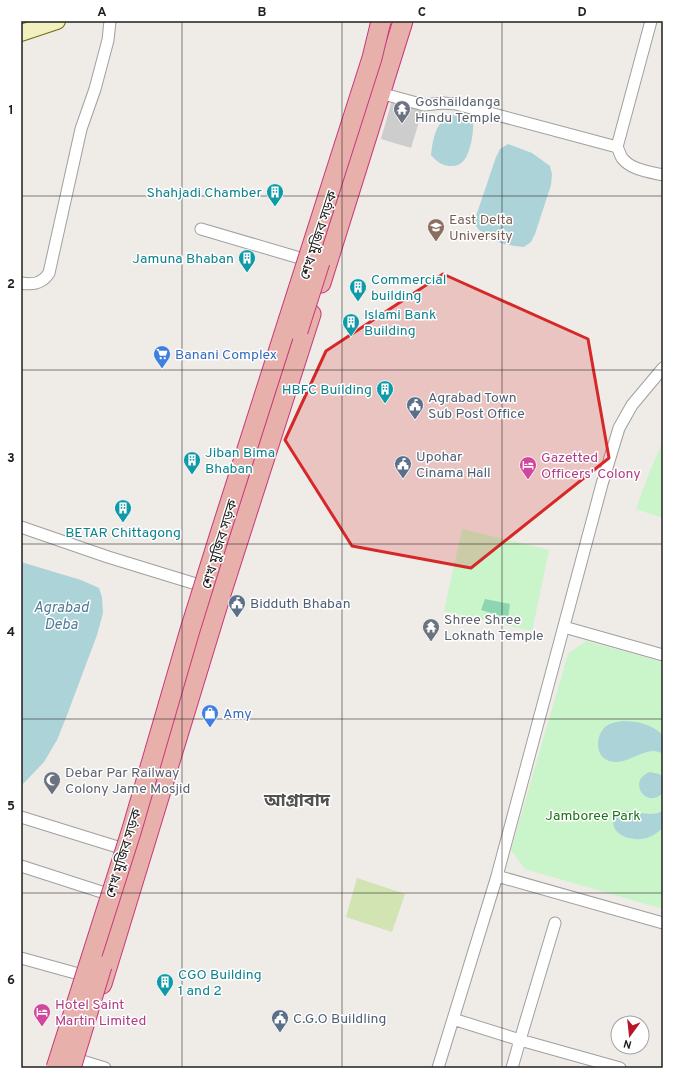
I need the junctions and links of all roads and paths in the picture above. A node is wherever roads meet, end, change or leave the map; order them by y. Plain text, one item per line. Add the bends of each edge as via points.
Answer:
1 (57, 21) edge
2 (110, 21) edge
3 (381, 21) edge
4 (386, 21) edge
5 (394, 21) edge
6 (403, 21) edge
7 (651, 21) edge
8 (21, 33) edge
9 (380, 93) junction
10 (617, 147) junction
11 (663, 175) edge
12 (201, 229) dead end
13 (310, 260) junction
14 (21, 283) edge
15 (663, 368) edge
16 (21, 527) edge
17 (214, 589) junction
18 (564, 627) junction
19 (663, 655) edge
20 (21, 817) edge
21 (124, 849) junction
22 (21, 866) edge
23 (497, 876) junction
24 (111, 895) junction
25 (555, 923) dead end
26 (663, 923) edge
27 (21, 958) edge
28 (86, 976) junction
29 (453, 1019) junction
30 (520, 1040) junction
31 (75, 1065) edge
32 (57, 1068) edge
33 (105, 1068) edge
34 (438, 1068) edge
35 (512, 1068) edge
36 (620, 1068) edge

1 - 8 main road
2 - 14 street via 108,40 95,89 81,129 49,273 35,284
3 - 32 highway, bridge via 372,58 218,540 132,829
4 - 13 highway, শেখ মুজিব সড়ক
5 - 31 highway, bridge via 310,297 245,492 131,866
6 - 9 highway, শেখ মুজিব সড়ক
7 - 10 street
9 - 10 street via 424,105 456,104
9 - 17 highway, শেখ মুজিব সড়ক via 329,257
10 - 11 street via 628,164
12 - 13 street
13 - 17 highway, শেখ মুজিব সড়ক via 258,419
15 - 18 street via 632,405 619,428
16 - 17 street
17 - 21 highway, শেখ মুজিব সড়ক
17 - 31 highway, শেখ মুজিব সড়ক
18 - 19 street
18 - 23 street
20 - 21 street
21 - 24 highway, শেখ মুজিব সড়ক
22 - 24 street
23 - 26 street
23 - 29 street
24 - 28 highway, শেখ মুজিব সড়ক
25 - 30 street
27 - 28 street
28 - 32 highway, শেখ মুজিব সড়ক
29 - 30 street
29 - 34 street
30 - 35 street
30 - 36 street
31 - 33 street

